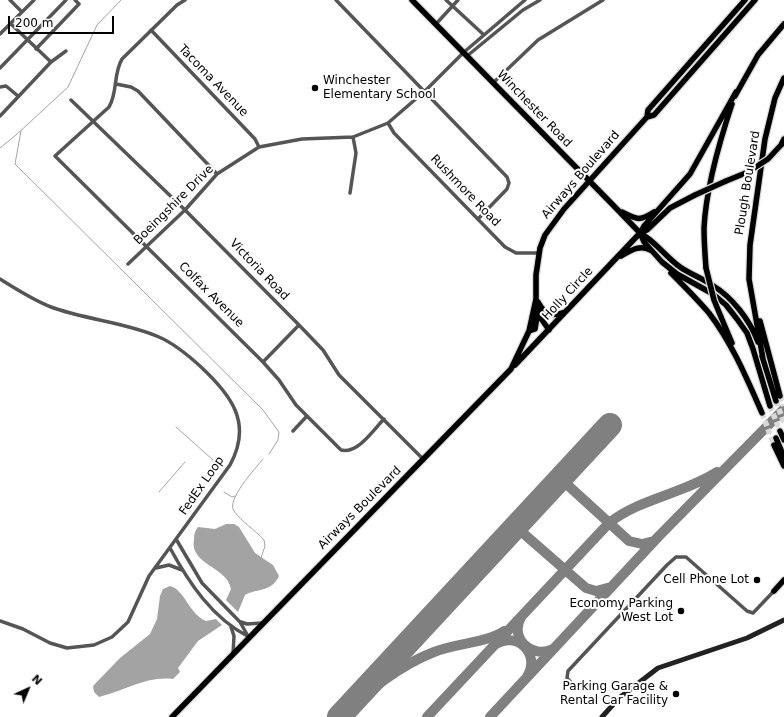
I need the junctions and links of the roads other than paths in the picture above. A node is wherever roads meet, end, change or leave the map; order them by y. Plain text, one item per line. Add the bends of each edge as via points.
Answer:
1 (10, 0) edge
2 (34, 0) edge
3 (66, 0) edge
4 (75, 0) edge
5 (185, 0) edge
6 (336, 0) edge
7 (412, 0) edge
8 (446, 0) edge
9 (458, 0) edge
10 (525, 0) edge
11 (540, 0) edge
12 (603, 0) edge
13 (745, 0) edge
14 (755, 0) edge
15 (453, 7) junction
16 (22, 12) junction
17 (11, 24) junction
18 (436, 24) junction
19 (784, 24) edge
20 (150, 30) junction
21 (0, 34) edge
22 (484, 34) junction
23 (28, 40) junction
24 (36, 49) junction
25 (66, 51) dead end
26 (465, 55) junction
27 (51, 62) junction
28 (0, 68) edge
29 (784, 78) edge
30 (493, 83) junction
31 (116, 84) junction
32 (0, 87) edge
33 (425, 91) junction
34 (736, 92) junction
35 (18, 96) junction
36 (72, 100) dead end
37 (0, 116) edge
38 (647, 117) junction
39 (93, 121) junction
40 (388, 123) junction
41 (353, 137) junction
42 (783, 142) edge
43 (259, 147) junction
44 (217, 174) junction
45 (589, 182) junction
46 (350, 193) dead end
47 (671, 198) junction
48 (617, 209) junction
49 (185, 210) junction
50 (478, 219) junction
51 (640, 234) junction
52 (147, 246) junction
53 (651, 252) junction
54 (539, 253) junction
55 (614, 261) junction
56 (662, 262) junction
57 (128, 264) dead end
58 (0, 279) edge
59 (751, 294) junction
60 (536, 298) junction
61 (538, 310) junction
62 (567, 311) junction
63 (299, 325) junction
64 (549, 330) junction
65 (529, 331) junction
66 (763, 359) junction
67 (263, 362) junction
68 (511, 369) junction
69 (743, 369) junction
70 (780, 396) tunnel mouth
71 (776, 401) tunnel mouth
72 (770, 406) tunnel mouth
73 (762, 414) tunnel mouth
74 (307, 416) junction
75 (384, 419) junction
76 (293, 431) dead end
77 (780, 431) dead end
78 (776, 438) tunnel mouth
79 (784, 440) edge
80 (774, 445) tunnel mouth
81 (784, 457) edge
82 (424, 460) junction
83 (784, 466) edge
84 (176, 539) junction
85 (170, 548) junction
86 (155, 568) junction
87 (182, 570) junction
88 (784, 580) edge
89 (784, 585) edge
90 (774, 591) junction
91 (212, 595) junction
92 (206, 602) junction
93 (784, 615) edge
94 (0, 620) edge
95 (784, 620) edge
96 (240, 622) junction
97 (263, 623) junction
98 (231, 626) junction
99 (772, 626) junction
100 (249, 638) junction
101 (233, 654) junction
102 (575, 687) dead end
103 (172, 717) edge
104 (602, 717) edge

1 - 16 street
2 - 16 street
3 - 23 street
4 - 24 street via 79,4
5 - 20 street
6 - 33 street
7 - 18 main road, Winchester Road
8 - 15 street
9 - 15 street
10 - 22 street
11 - 26 street
12 - 30 street via 538,40
13 - 38 main road, Airways Boulevard via 648,110
14 - 38 main road, Airways Boulevard via 654,115
15 - 18 street
15 - 22 street
16 - 17 street
17 - 21 street
17 - 23 street
18 - 26 main road, Winchester Road
19 - 34 main road via 758,55
20 - 31 street via 118,65
20 - 43 street, Tacoma Avenue via 255,139
22 - 26 street
23 - 24 street
23 - 28 street
24 - 27 street
25 - 27 street
26 - 30 main road, Winchester Road
26 - 33 street, Boeingshire Drive
27 - 35 street
29 - 59 main road, Plough Boulevard via 775,98 768,125 757,192 750,245
30 - 45 main road, Winchester Road
31 - 39 street via 109,108
31 - 44 street via 138,91
32 - 35 street via 6,86
33 - 40 street, Boeingshire Drive
33 - 50 street via 509,180 508,189
34 - 47 main road via 690,174
34 - 69 main road, bridge via 724,127 708,194 704,227 706,268 714,300
35 - 37 street
36 - 39 street, Victoria Road
38 - 45 main road, Airways Boulevard
39 - 49 street, Victoria Road
39 - 52 street, Colfax Avenue via 55,156
40 - 41 street, Boeingshire Drive
40 - 50 street, Rushmore Road via 394,133
41 - 43 street, Boeingshire Drive via 302,139
41 - 46 street via 356,153
42 - 51 main road, bridge via 768,159 748,172 670,208
43 - 44 street, Boeingshire Drive
44 - 49 street, Boeingshire Drive
45 - 48 main road, Winchester Road
45 - 54 main road, Airways Boulevard via 553,222
47 - 48 main road via 644,218 638,219
47 - 51 main road via 644,226
48 - 51 main road, Winchester Road
49 - 52 street, Boeingshire Drive
49 - 63 street, Victoria Road
50 - 54 street, Rushmore Road via 505,247 516,253
51 - 53 main road, Winchester Road
51 - 55 main road, Holly Circle
51 - 66 main road, Winchester Road via 648,237 681,268 713,285 729,299 751,328
52 - 57 street, Boeingshire Drive
52 - 67 street, Colfax Avenue
53 - 55 main road via 646,248 639,248
53 - 56 main road, Winchester Road
54 - 60 main road, Airways Boulevard
55 - 62 main road, Holly Circle
56 - 69 main road via 709,314
56 - 72 main road, Winchester Road via 677,274 713,294 747,333
58 - 84 street, FedEx Loop via 51,306 160,337 188,355 228,394 239,426 235,455
59 - 66 main road
59 - 70 main road
60 - 61 main road, Airways Boulevard
60 - 62 main road via 541,308 551,315
60 - 65 main road, Airways Boulevard
61 - 64 main road, Airways Boulevard
61 - 65 main road via 535,328
62 - 64 main road, Holly Circle
63 - 67 street
63 - 75 street, Victoria Road via 323,350 339,375
64 - 68 main road, Holly Circle
65 - 68 main road, Airways Boulevard
66 - 71 main road, Winchester Road
67 - 74 street, Colfax Avenue
68 - 82 main road, Airways Boulevard
69 - 73 main road
74 - 75 street, Colfax Avenue via 341,450 347,452 354,449
74 - 76 street
75 - 82 street, Victoria Road
77 - 79 main road
78 - 81 main road
80 - 83 main road
82 - 97 main road, Airways Boulevard
84 - 85 street, FedEx Loop
84 - 91 street via 196,576
85 - 86 street, FedEx Loop
85 - 87 street
86 - 87 street via 169,565
86 - 94 street, FedEx Loop via 144,585 128,622 112,637 94,645 60,647
87 - 92 street
88 - 90 main road
89 - 90 main road
90 - 102 street via 753,613 747,611 686,557 676,557 568,671 567,678
91 - 92 street
91 - 96 street
92 - 98 street
93 - 99 main road
95 - 99 main road
96 - 97 street
96 - 100 street
97 - 100 main road, Airways Boulevard
98 - 100 street
98 - 101 street via 234,633
99 - 104 main road via 745,639 658,668 628,690
100 - 101 main road, Airways Boulevard
101 - 103 main road, Airways Boulevard

